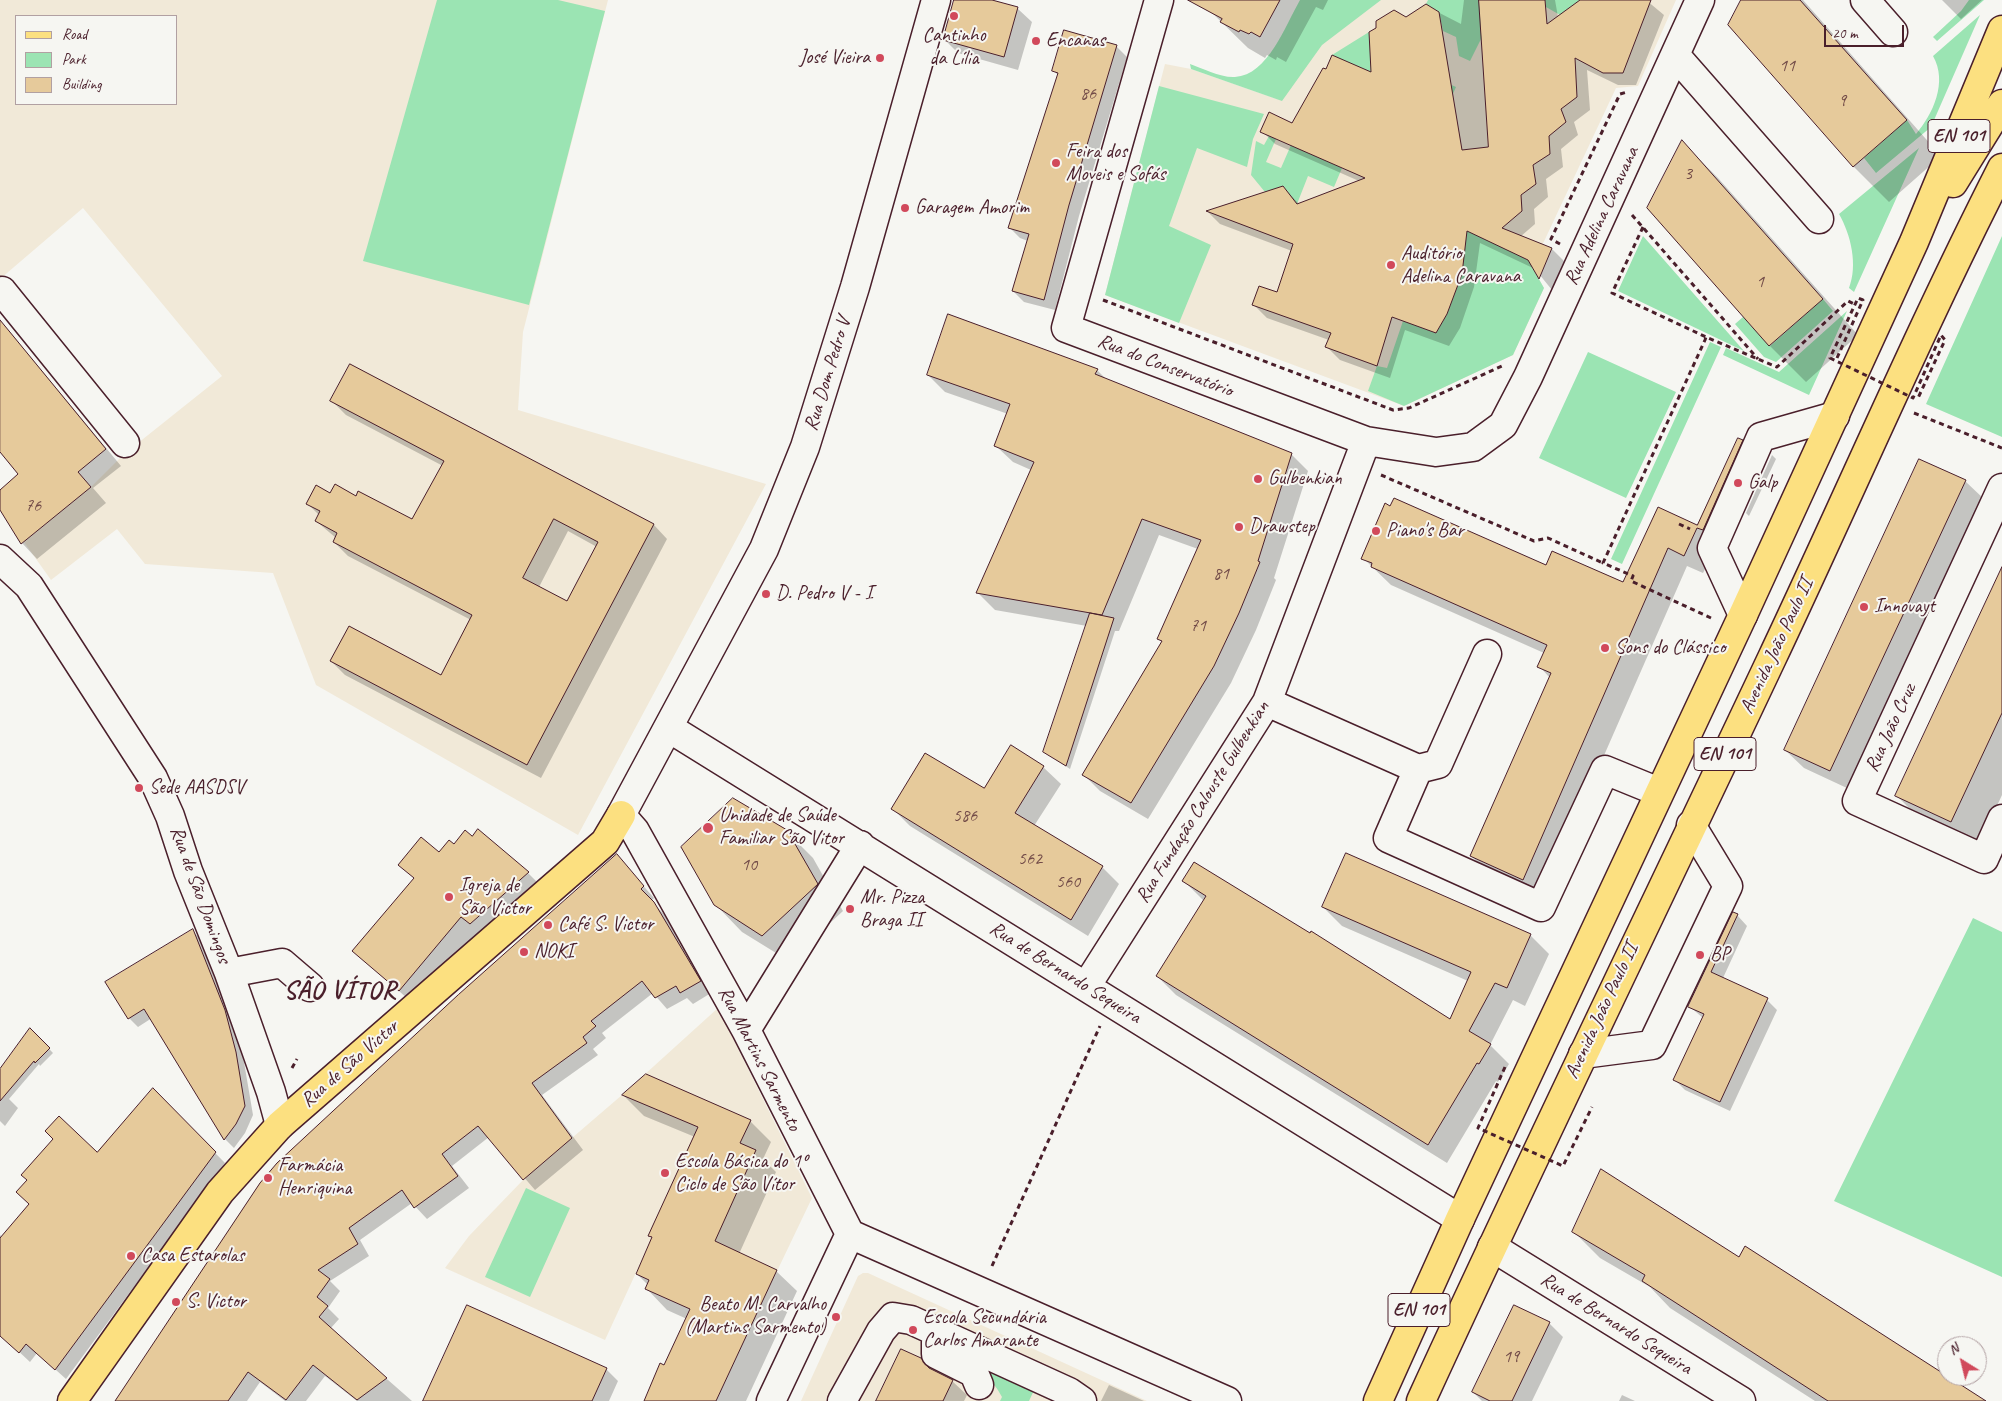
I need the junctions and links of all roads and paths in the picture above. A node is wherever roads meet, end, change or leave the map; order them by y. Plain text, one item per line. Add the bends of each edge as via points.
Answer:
1 (936, 0) edge
2 (1159, 0) edge
3 (1700, 0) edge
4 (1865, 0) edge
5 (2002, 30) edge
6 (1893, 32) dead end
7 (1676, 56) junction
8 (1634, 90) dead end
9 (2002, 104) edge
10 (2002, 117) edge
11 (2002, 168) edge
12 (1630, 211) dead end
13 (1819, 219) dead end
14 (1643, 227) junction
15 (1914, 242) junction
16 (1564, 245) dead end
17 (1955, 260) junction
18 (0, 293) edge
19 (1100, 298) dead end
20 (1857, 305) dead end
21 (1706, 338) junction
22 (1838, 358) dead end
23 (1758, 359) junction
24 (1519, 368) junction
25 (1918, 398) dead end
26 (1917, 408) dead end
27 (1835, 416) junction
28 (1366, 441) junction
29 (125, 443) dead end
30 (2002, 448) edge
31 (1377, 473) dead end
32 (2002, 488) edge
33 (0, 559) edge
34 (1603, 563) junction
35 (1743, 614) junction
36 (1711, 618) dead end
37 (1487, 654) dead end
38 (1267, 702) junction
39 (669, 728) junction
40 (1418, 769) junction
41 (1659, 792) junction
42 (621, 815) junction
43 (1691, 825) junction
44 (1999, 836) edge
45 (860, 845) junction
46 (229, 973) junction
47 (1087, 986) junction
48 (310, 987) dead end
49 (1098, 1028) dead end
50 (746, 1030) junction
51 (1582, 1054) junction
52 (297, 1059) dead end
53 (1505, 1067) dead end
54 (293, 1069) dead end
55 (1592, 1107) dead end
56 (280, 1125) junction
57 (1460, 1219) junction
58 (850, 1234) junction
59 (1492, 1247) junction
60 (981, 1292) junction
61 (940, 1333) junction
62 (979, 1385) dead end
63 (72, 1401) edge
64 (771, 1401) edge
65 (842, 1401) edge
66 (1082, 1401) edge
67 (1227, 1401) edge
68 (1378, 1401) edge
69 (1421, 1401) edge
70 (1741, 1401) edge

1 - 39 street, Rua Dom Pedro V via 855,287 805,447 764,549
2 - 28 street, Rua do Conservatório via 1066,328
3 - 7 street, Rua Adelina Caravana
4 - 6 street
5 - 15 main road, Avenida João Paulo II / EN 101
7 - 13 street
7 - 24 street, Rua Adelina Caravana
8 - 16 path via 1620,94 1551,239
9 - 15 main road, Avenida João Paulo II
10 - 17 main road, Avenida João Paulo II
11 - 17 main road, Avenida João Paulo II / EN 101
12 - 14 path
14 - 21 path via 1612,293
14 - 23 path
15 - 27 main road, Avenida João Paulo II / EN 101
17 - 43 main road, Avenida João Paulo II / EN 101
18 - 29 street via 2,291
19 - 24 path via 1393,410 1409,408 1502,366
20 - 23 path via 1848,301 1777,367
21 - 23 path
21 - 34 path
22 - 25 path, bridge via 1863,300 1858,298 1830,358 1913,398 1941,335 1945,340
24 - 28 street, Rua do Conservatório via 1503,425 1473,447 1436,452
26 - 30 path via 1914,413
27 - 35 main road, Avenida João Paulo II / EN 101
27 - 35 street via 1761,437 1712,548
28 - 38 street, Rua Fundação Calouste Gulbenkian
31 - 34 path via 1534,541 1548,538
32 - 44 street, Rua João Cruz via 1857,801 1984,859
33 - 46 street, Rua de São Domingos via 29,586 153,778
34 - 36 path via 1633,576 1631,581
35 - 41 main road, Avenida João Paulo II / EN 101
37 - 40 street via 1438,764
38 - 40 street
38 - 47 street, Rua Fundação Calouste Gulbenkian
39 - 42 street, Rua de São Victor
39 - 45 street, Rua de Bernardo Sequeira
40 - 41 street via 1388,838 1541,907 1605,770
41 - 57 main road, Avenida João Paulo II / EN 101
42 - 50 street, Rua Martins Sarmento via 635,831
42 - 56 main road, Rua de São Victor via 605,842
43 - 51 main road, Avenida João Paulo II / EN 101
43 - 51 street via 1728,886 1652,1045
45 - 47 street, Rua de Bernardo Sequeira
45 - 50 street
46 - 48 street via 282,963
46 - 56 street, Rua de São Domingos
47 - 57 street, Rua de Bernardo Sequeira
49 - 60 path
50 - 58 street, Rua Martins Sarmento
51 - 59 main road, Avenida João Paulo II / EN 101
52 - 54 path
53 - 55 path, bridge via 1478,1128 1563,1166
56 - 63 main road, Rua de São Victor via 220,1192
57 - 68 main road, EN 101
58 - 60 street
58 - 64 street
59 - 69 main road, EN 101
59 - 70 street, Rua de Bernardo Sequeira
60 - 67 street
61 - 62 street via 936,1354 974,1373
61 - 65 street via 911,1320 893,1318 881,1331
61 - 66 street via 1069,1392

